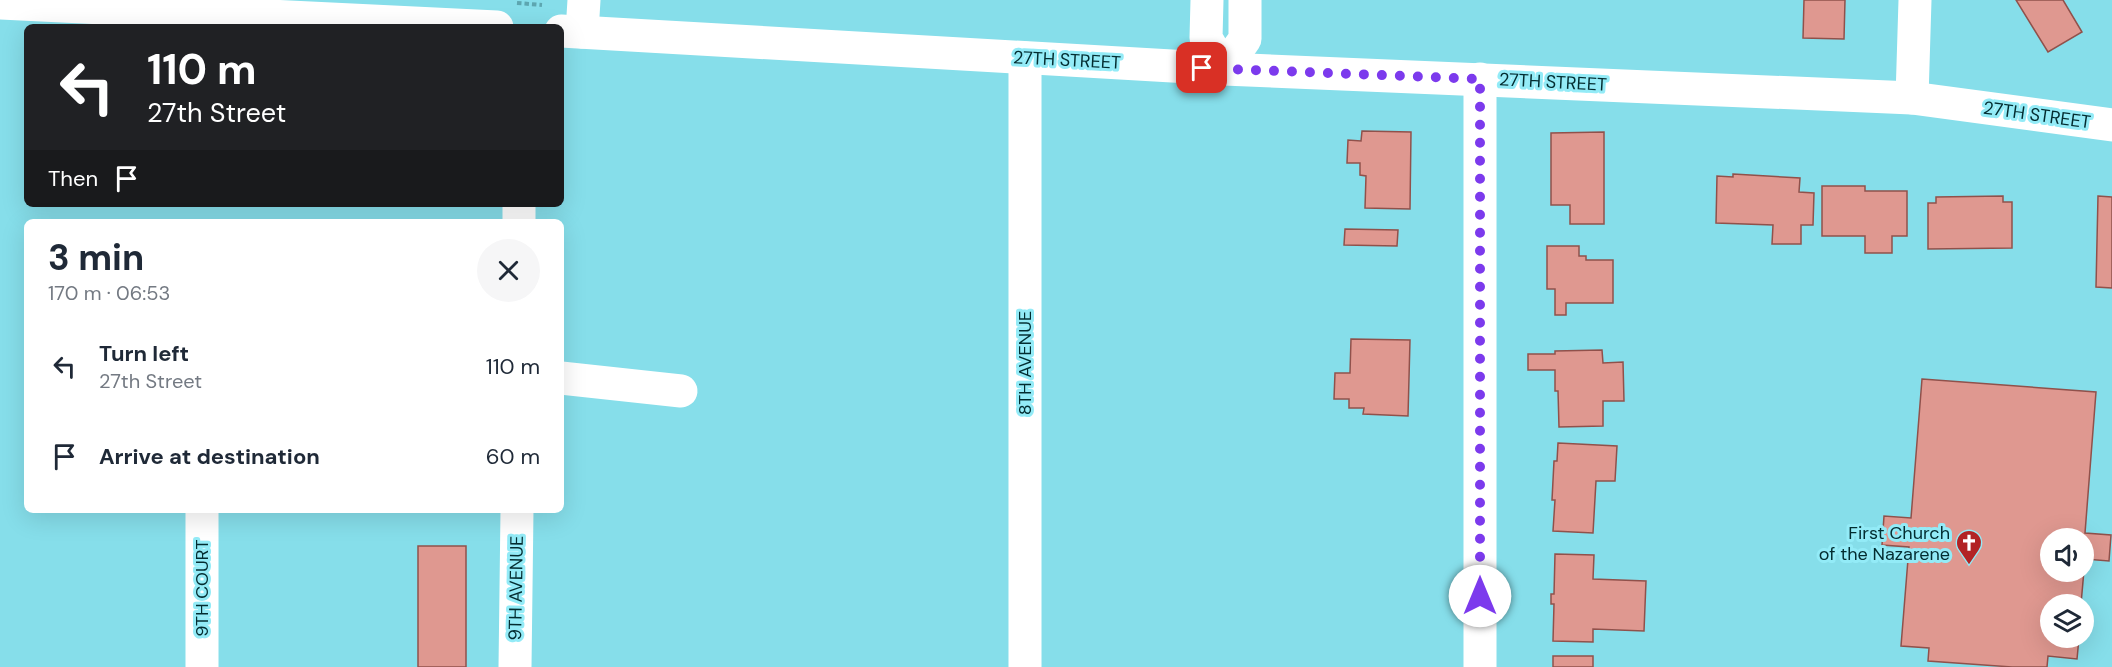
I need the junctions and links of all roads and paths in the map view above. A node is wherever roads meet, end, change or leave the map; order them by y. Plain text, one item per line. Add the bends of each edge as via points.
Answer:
1 (584, 0) edge
2 (1207, 0) edge
3 (1245, 0) edge
4 (1915, 0) edge
5 (0, 3) edge
6 (369, 10) edge
7 (474, 24) edge
8 (571, 31) edge
9 (1025, 58) junction
10 (1224, 69) junction
11 (1480, 79) junction
12 (1912, 98) junction
13 (2112, 125) edge
14 (564, 378) edge
15 (681, 391) dead end
16 (202, 513) edge
17 (517, 513) edge
18 (202, 667) edge
19 (515, 667) edge
20 (1025, 667) edge
21 (1480, 667) edge

1 - 8 street
2 - 10 street via 1206,38
3 - 10 street via 1245,39
4 - 12 street
5 - 6 street
6 - 7 street
8 - 9 street, 27TH STREET
9 - 10 street, 27TH STREET
9 - 20 street, 8TH AVENUE
10 - 11 street, 27TH STREET
11 - 12 street, 27TH STREET
11 - 21 street
12 - 13 street, 27TH STREET
14 - 15 street
16 - 18 street, 9TH COURT
17 - 19 street, 9TH AVENUE

